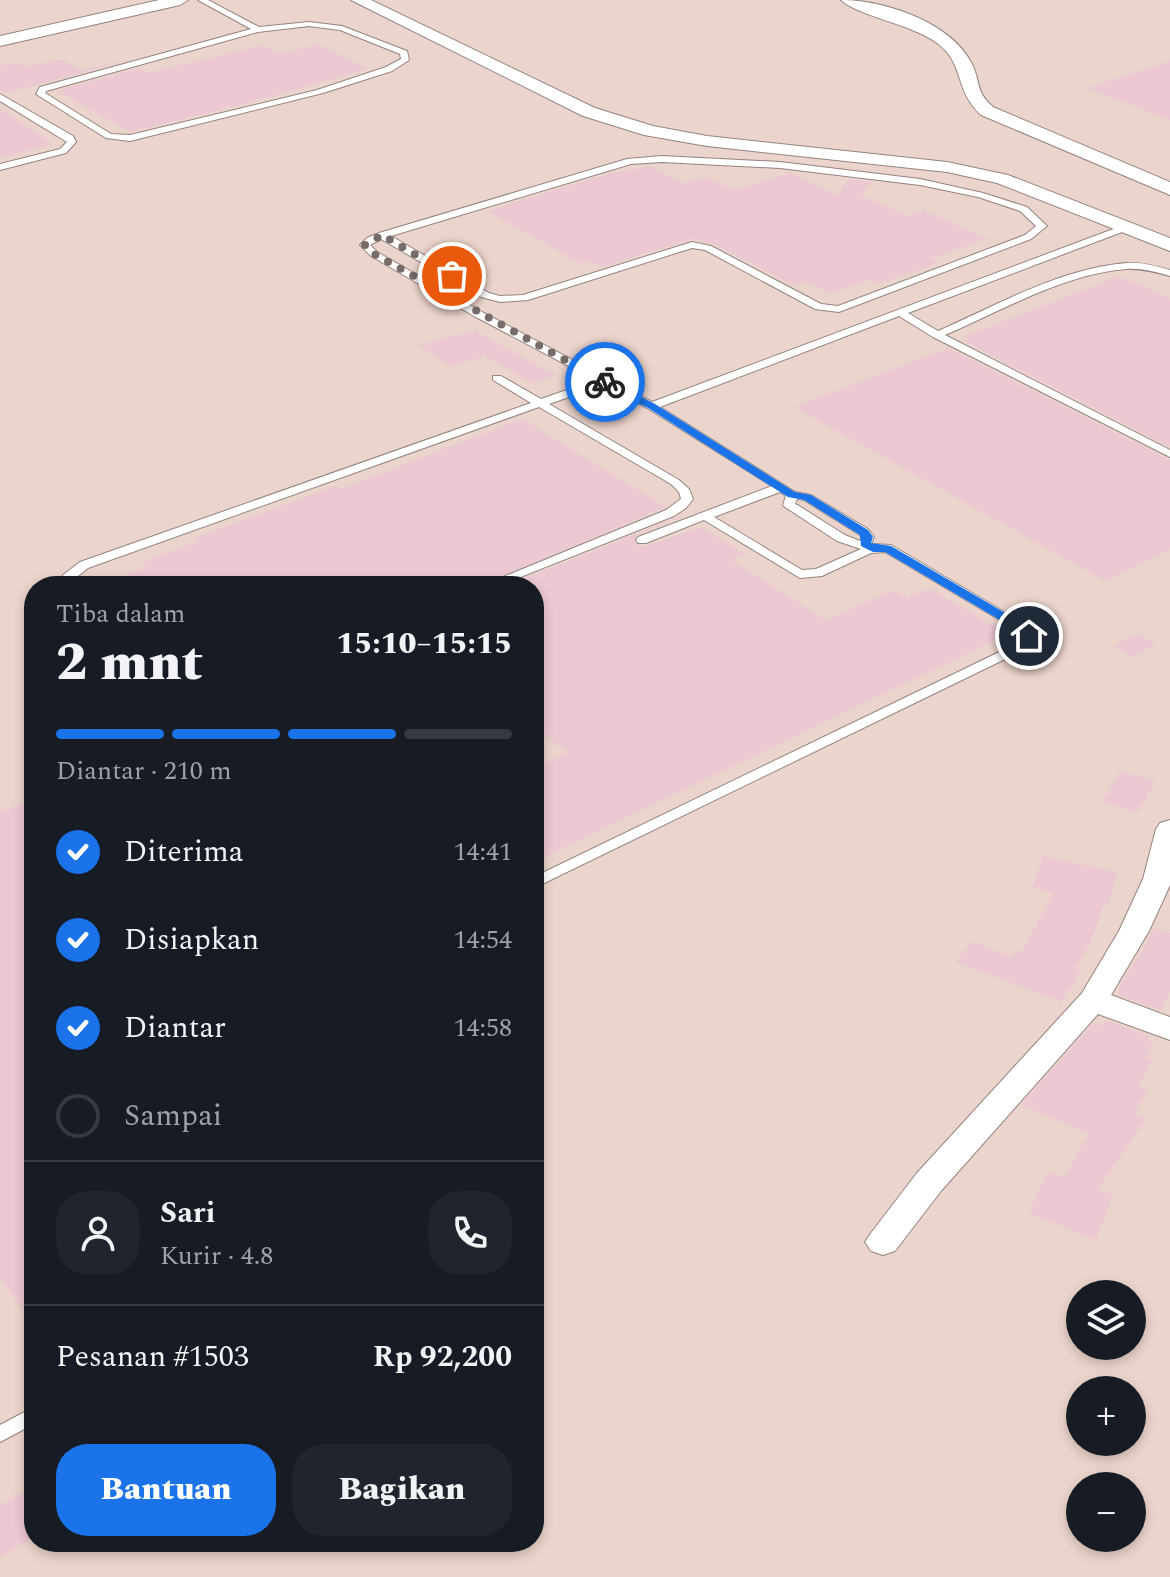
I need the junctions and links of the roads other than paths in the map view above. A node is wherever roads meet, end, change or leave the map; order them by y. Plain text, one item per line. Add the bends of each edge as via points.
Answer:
1 (129, 0) edge
2 (180, 0) edge
3 (202, 0) edge
4 (359, 0) edge
5 (849, 0) edge
6 (0, 30) edge
7 (258, 30) junction
8 (0, 41) edge
9 (0, 97) edge
10 (908, 161) junction
11 (0, 167) edge
12 (897, 179) junction
13 (1170, 189) edge
14 (1127, 227) junction
15 (382, 235) junction
16 (1170, 245) edge
17 (1170, 273) edge
18 (902, 314) junction
19 (937, 335) junction
20 (497, 378) dead end
21 (603, 381) junction
22 (541, 405) junction
23 (651, 406) junction
24 (1170, 454) edge
25 (787, 491) junction
26 (705, 516) junction
27 (642, 540) dead end
28 (869, 546) junction
29 (70, 576) edge
30 (512, 576) edge
31 (1170, 829) edge
32 (544, 878) edge
33 (1093, 1000) junction
34 (1170, 1029) edge
35 (883, 1242) dead end
36 (24, 1421) edge
37 (0, 1434) edge

1 - 6 street
2 - 8 street
3 - 7 lane
4 - 10 street via 589,112 650,131
5 - 13 street via 949,44 964,64 967,90 987,111
7 - 7 lane via 43,89 40,94 109,136 130,138 356,80 396,68 405,60 404,53 342,28 309,24
9 - 11 lane via 72,142 63,151
10 - 12 lane
10 - 14 street via 1002,179
12 - 15 lane via 732,161 645,158
12 - 15 lane via 1013,203 1034,212 1042,226 1028,237 839,309 819,307 708,248 692,245 524,298 500,299 475,290
14 - 16 street
14 - 18 lane
15 - 21 lane via 367,242 366,248
17 - 19 lane via 1128,266 1093,272
18 - 19 lane
18 - 23 lane
19 - 24 lane
20 - 22 lane
21 - 22 lane
21 - 23 lane
22 - 29 lane via 84,565
22 - 30 lane via 675,482 687,499 670,513
23 - 25 lane
25 - 26 lane
25 - 28 lane via 789,505 841,538
26 - 27 lane
26 - 28 lane via 800,574 818,573
28 - 32 lane via 887,548 1019,626 1029,636 1025,644
31 - 33 street via 1158,879
33 - 34 street
33 - 35 street via 940,1170
36 - 37 lane

